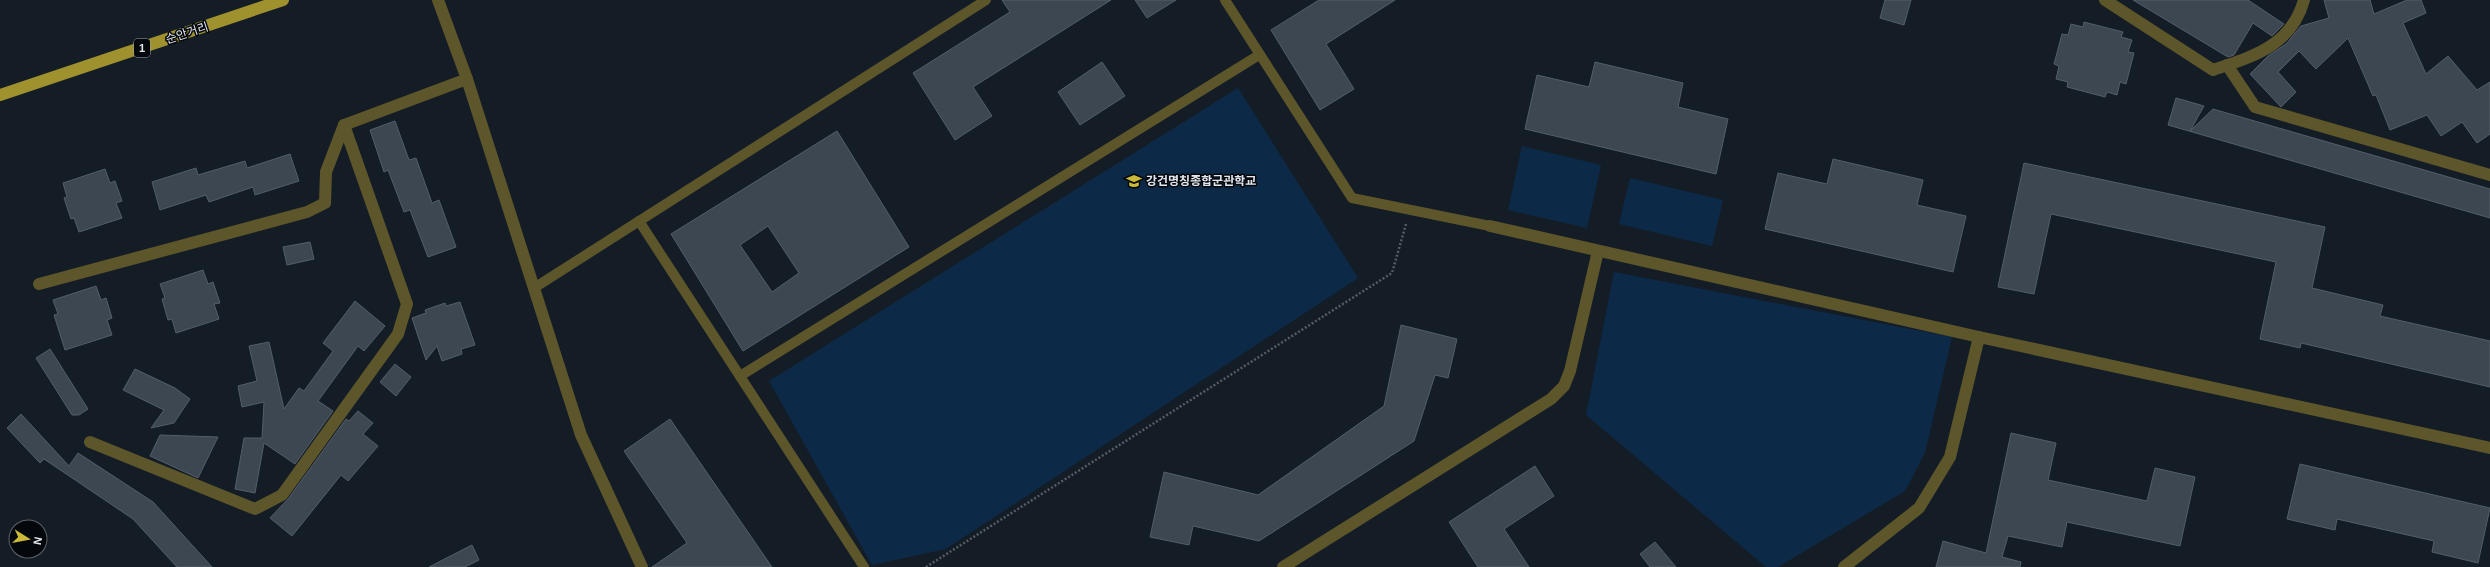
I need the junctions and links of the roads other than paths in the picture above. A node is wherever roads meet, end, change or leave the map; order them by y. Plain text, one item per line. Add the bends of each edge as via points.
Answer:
1 (283, 0) edge
2 (438, 0) edge
3 (986, 0) edge
4 (1225, 0) edge
5 (2105, 0) edge
6 (2304, 0) edge
7 (1259, 55) junction
8 (2227, 65) junction
9 (467, 78) junction
10 (0, 95) edge
11 (344, 126) junction
12 (2490, 175) edge
13 (639, 221) junction
14 (1490, 226) joint
15 (1598, 251) junction
16 (39, 284) dead end
17 (534, 288) junction
18 (1979, 337) junction
19 (740, 376) junction
20 (90, 442) dead end
21 (2490, 448) edge
22 (642, 567) edge
23 (864, 567) edge
24 (1283, 567) edge
25 (1844, 567) edge

1 - 10 main road, 순안거리 / 1
2 - 9 street
3 - 13 lane
4 - 7 lane
5 - 8 street via 2213,70
6 - 8 street via 2286,36 2249,59
7 - 14 lane via 1352,198
7 - 19 lane
8 - 12 street via 2255,107
9 - 11 street
9 - 17 street
11 - 16 street via 326,172 324,203 307,212
11 - 20 street via 407,304 398,334 282,496 255,509
13 - 17 lane
13 - 19 lane
14 - 15 street
15 - 18 street
15 - 24 street via 1570,371 1564,386 1551,399
17 - 22 street via 581,435
18 - 21 street
18 - 25 street via 1950,458 1919,508
19 - 23 lane

